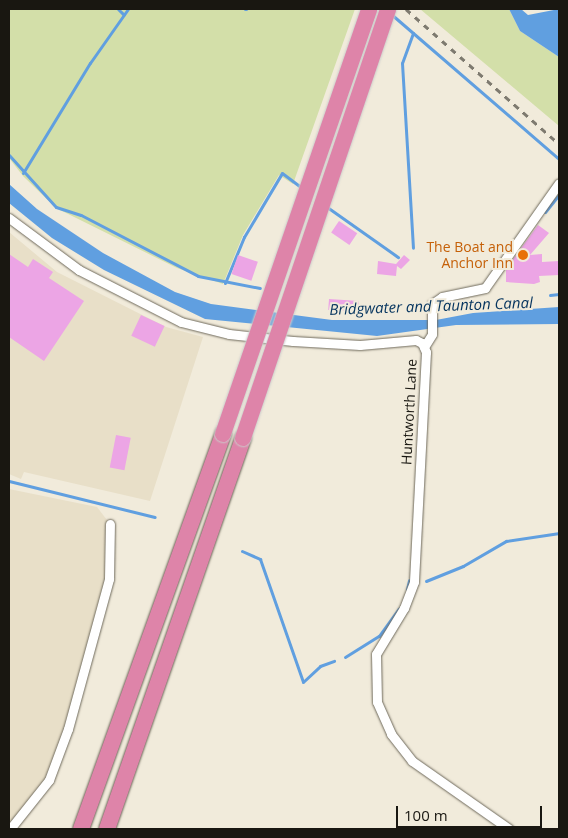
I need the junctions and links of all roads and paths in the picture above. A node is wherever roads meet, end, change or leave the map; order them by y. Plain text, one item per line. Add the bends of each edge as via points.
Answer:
1 (368, 9) edge
2 (388, 9) edge
3 (559, 183) edge
4 (9, 218) edge
5 (424, 347) junction
6 (110, 524) dead end
7 (10, 829) edge
8 (81, 829) edge
9 (106, 829) edge
10 (509, 829) edge

1 - 8 highway, bridge via 223,434
2 - 9 highway, bridge
3 - 5 street via 485,288 437,299 432,304 432,334
4 - 5 street, Huntworth Lane via 86,274 181,322 229,334 293,341 360,345 416,340
5 - 10 street, Huntworth Lane via 414,582 404,608 376,654 377,702 391,734 412,762
6 - 7 street via 109,579 68,729 49,780

